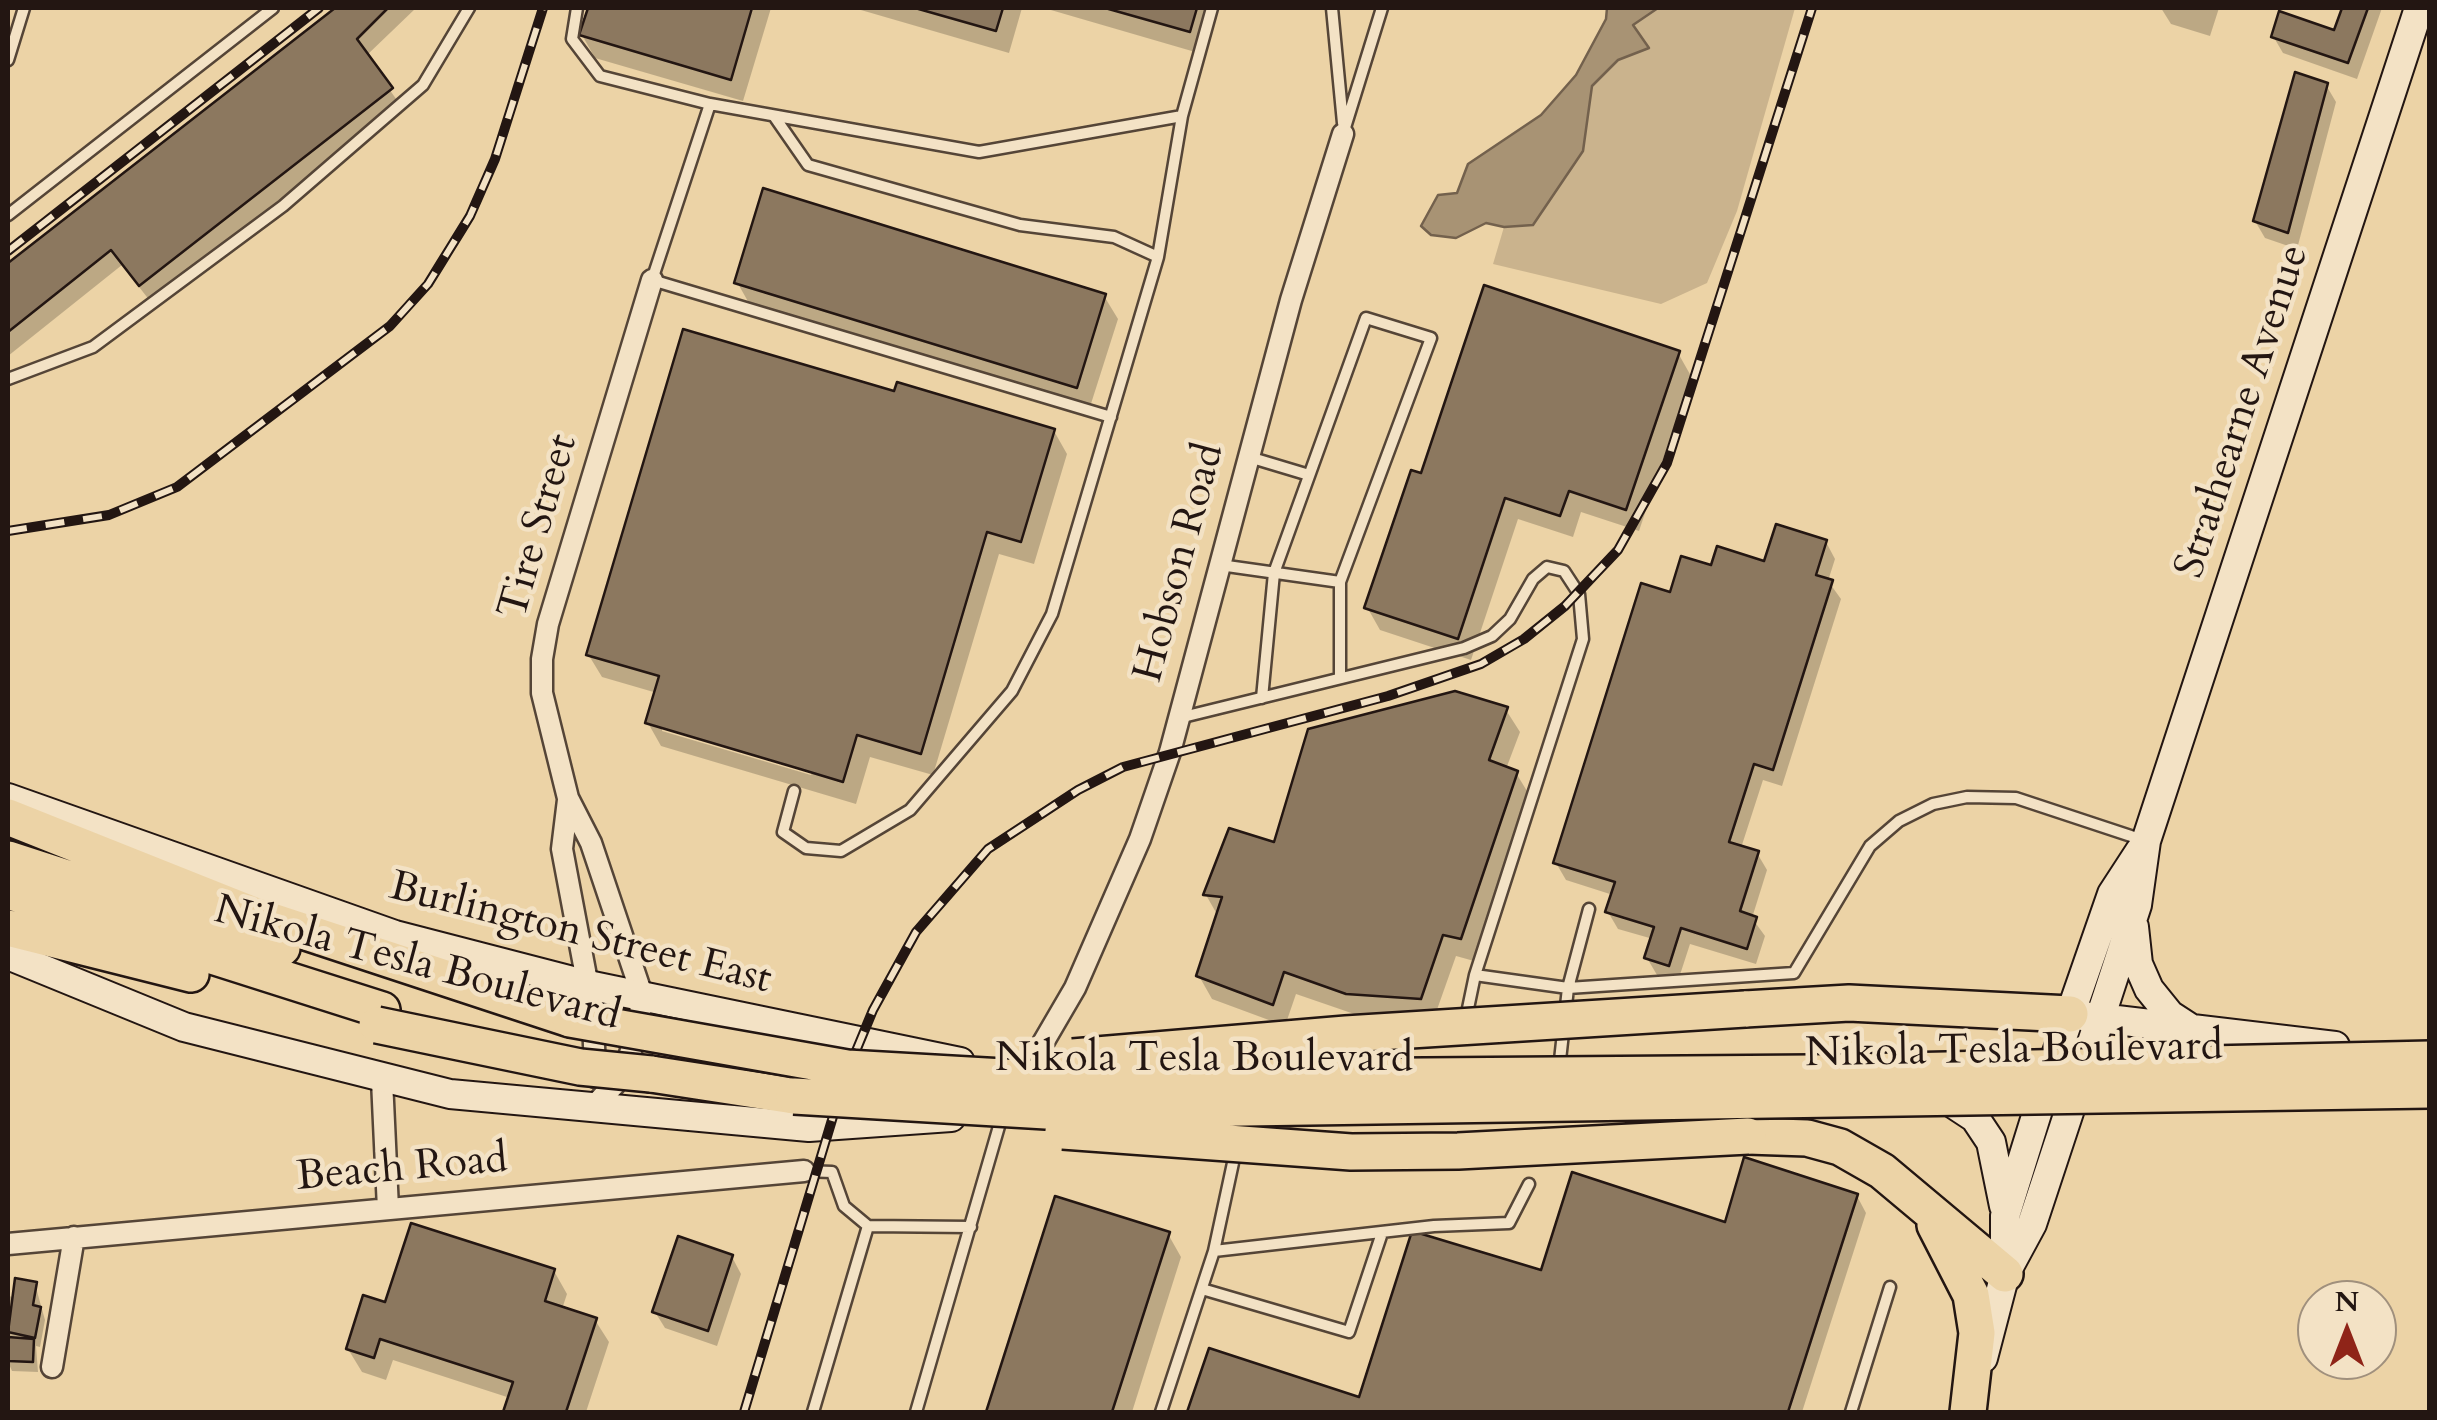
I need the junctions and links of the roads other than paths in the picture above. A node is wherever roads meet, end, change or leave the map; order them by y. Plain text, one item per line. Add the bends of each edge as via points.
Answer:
1 (24, 8) edge
2 (273, 8) edge
3 (469, 8) edge
4 (578, 8) edge
5 (1212, 8) edge
6 (1332, 8) edge
7 (1382, 8) edge
8 (2418, 8) edge
9 (8, 60) edge
10 (710, 104) junction
11 (774, 116) junction
12 (1182, 116) junction
13 (1343, 134) junction
14 (8, 215) edge
15 (1158, 257) junction
16 (652, 280) junction
17 (8, 379) edge
18 (1111, 417) junction
19 (1248, 457) junction
20 (1308, 475) junction
21 (1219, 565) junction
22 (1274, 573) junction
23 (1340, 582) junction
24 (1340, 678) junction
25 (1262, 698) junction
26 (1178, 718) junction
27 (794, 790) dead end
28 (8, 798) edge
29 (568, 798) junction
30 (8, 817) edge
31 (2146, 841) junction
32 (8, 859) edge
33 (8, 891) edge
34 (2136, 905) junction
35 (1589, 909) dead end
36 (8, 928) edge
37 (8, 955) edge
38 (1476, 975) junction
39 (588, 984) junction
40 (1568, 988) junction
41 (385, 995) junction
42 (642, 995) junction
43 (2085, 1016) junction
44 (2191, 1029) junction
45 (2335, 1046) junction
46 (1467, 1050) dead end
47 (760, 1052) junction
48 (2089, 1052) junction
49 (2057, 1053) junction
50 (2430, 1057) edge
51 (2430, 1071) edge
52 (1024, 1074) junction
53 (1723, 1079) junction
54 (382, 1080) junction
55 (2046, 1084) junction
56 (2078, 1084) junction
57 (1558, 1085) junction
58 (1894, 1086) junction
59 (2430, 1090) edge
60 (1246, 1094) junction
61 (794, 1096) junction
62 (1148, 1097) junction
63 (591, 1109) junction
64 (1004, 1112) junction
65 (804, 1171) joint
66 (1529, 1184) dead end
67 (388, 1209) junction
68 (1930, 1216) junction
69 (2006, 1216) junction
70 (868, 1226) junction
71 (970, 1226) junction
72 (1382, 1232) junction
73 (74, 1237) junction
74 (8, 1244) edge
75 (1214, 1251) junction
76 (2006, 1274) junction
77 (1890, 1287) dead end
78 (1202, 1289) junction
79 (52, 1367) dead end
80 (813, 1412) edge
81 (916, 1412) edge
82 (1161, 1412) edge
83 (1851, 1412) edge
84 (1969, 1412) edge

1 - 9 lane
2 - 14 lane
3 - 17 lane via 423,85 283,206 93,347
4 - 10 lane via 572,38 600,76
5 - 12 lane
6 - 13 lane, Hobson Road
7 - 13 lane
8 - 31 main road, Strathearne Avenue
10 - 11 lane
10 - 16 lane
11 - 12 lane via 979,152
11 - 15 lane via 808,165 1020,225 1114,237
12 - 15 lane
13 - 19 street, Hobson Road
15 - 18 lane
16 - 18 lane
16 - 29 street, Tire Street via 542,658 542,692
18 - 27 lane via 1052,614 1012,691 910,810 841,851 806,848 783,832
19 - 20 lane
19 - 21 street, Hobson Road
20 - 22 lane
20 - 23 lane via 1366,318 1431,338
21 - 22 lane
21 - 26 street, Hobson Road
22 - 23 lane
22 - 25 lane
23 - 24 lane
24 - 25 lane
24 - 38 lane via 1492,636 1546,567 1564,571 1579,594 1583,639
25 - 26 lane
26 - 52 street, Hobson Road via 1140,840 1074,988
28 - 39 main road, Burlington Street East via 394,934
29 - 39 street, Tire Street via 562,849
29 - 42 street, Tire Street via 591,843
30 - 41 highway via 254,915
31 - 34 main road, Strathearne Avenue
31 - 40 lane via 2016,798 1946,801 1910,814 1870,846 1794,973
31 - 43 main road, Strathearne Avenue via 2112,894
32 - 41 highway, Nikola Tesla Boulevard
33 - 41 highway, Nikola Tesla Boulevard
34 - 43 main road, Strathearne Avenue
34 - 44 main road via 2133,938 2144,976 2160,1004
35 - 40 lane
36 - 41 highway
37 - 54 main road, Burlington Street East via 184,1026
38 - 40 lane
38 - 46 lane via 1466,1012
39 - 42 main road, Burlington Street East
39 - 63 street, Tire Street via 596,1046
40 - 57 lane
41 - 47 highway, Nikola Tesla Boulevard, bridge
41 - 61 highway, Nikola Tesla Boulevard, bridge via 580,1067
42 - 52 main road, Burlington Street East
42 - 63 street, Tire Street via 628,1058
43 - 44 main road
43 - 47 highway, bridge via 1850,1003 946,1064
43 - 48 main road, Strathearne Avenue
43 - 49 main road, Strathearne Avenue
44 - 45 main road
45 - 48 main road, Burlington Street East
45 - 50 main road, Burlington Street East
47 - 50 highway, Nikola Tesla Boulevard, bridge via 847,1068 1038,1079 1814,1073
48 - 49 main road, Burlington Street East
48 - 56 main road, Strathearne Avenue
49 - 53 main road, Burlington Street East via 1808,1064
49 - 55 main road, Strathearne Avenue
51 - 56 main road, Burlington Street East
52 - 62 main road, Burlington Street East
52 - 64 street, Hobson Road
53 - 57 main road, Burlington Street East
53 - 58 main road, Burlington Street East
54 - 63 main road, Burlington Street East
54 - 67 street
55 - 56 main road, Burlington Street East
55 - 58 main road, Burlington Street East
55 - 69 main road, Strathearne Avenue
56 - 76 main road, Strathearne Avenue via 2032,1224
57 - 60 main road, Burlington Street East via 1467,1078
58 - 69 main road via 1952,1099 1980,1123 2000,1170
59 - 61 highway, Nikola Tesla Boulevard, bridge via 1046,1111
60 - 62 main road, Burlington Street East
60 - 75 lane
61 - 68 highway, bridge via 1043,1129 1351,1152 1806,1138 1840,1147 1882,1171
62 - 64 main road, Burlington Street East
63 - 64 main road, Burlington Street East via 831,1128
64 - 71 lane
65 - 67 street, Beach Road
65 - 70 lane via 832,1172 844,1206
66 - 72 lane via 1509,1224
67 - 73 street, Beach Road
68 - 76 highway
68 - 84 highway via 1971,1295 1977,1333
69 - 76 main road, Strathearne Avenue
70 - 71 lane
70 - 80 lane
71 - 81 lane
72 - 75 lane
72 - 78 lane via 1349,1332
73 - 74 street, Beach Road
73 - 79 street
75 - 78 lane
76 - 84 main road, Strathearne Avenue
77 - 83 lane
78 - 82 lane

